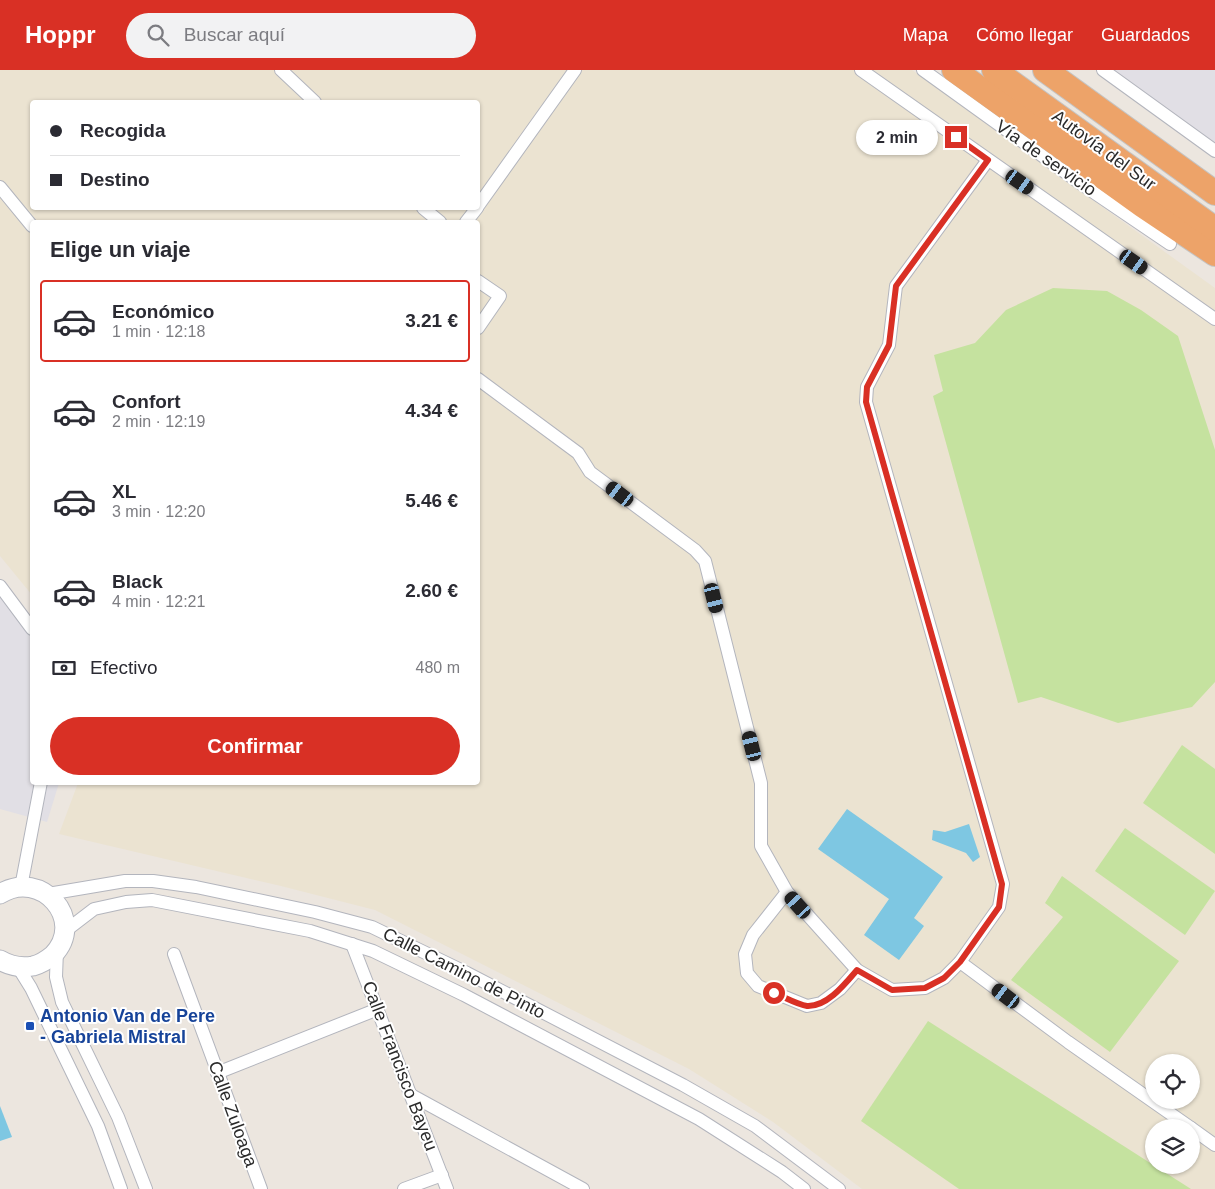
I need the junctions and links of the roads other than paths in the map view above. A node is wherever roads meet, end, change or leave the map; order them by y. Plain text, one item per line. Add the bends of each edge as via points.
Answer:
1 (281, 70) edge
2 (575, 70) edge
3 (861, 70) edge
4 (923, 70) edge
5 (954, 70) edge
6 (994, 70) edge
7 (1045, 70) edge
8 (1103, 70) edge
9 (312, 100) edge
10 (1215, 151) edge
11 (988, 160) junction
12 (0, 187) edge
13 (1215, 193) edge
14 (480, 203) edge
15 (426, 210) edge
16 (438, 220) edge
17 (30, 224) edge
18 (1215, 229) edge
19 (1170, 244) joint
20 (1215, 254) edge
21 (1215, 271) edge
22 (480, 282) edge
23 (1215, 319) edge
24 (480, 325) edge
25 (480, 380) edge
26 (0, 586) edge
27 (30, 626) edge
28 (40, 785) edge
29 (8, 889) edge
30 (787, 892) junction
31 (48, 894) junction
32 (64, 932) junction
33 (352, 944) junction
34 (57, 950) junction
35 (174, 954) dead end
36 (960, 962) junction
37 (7, 967) edge
38 (857, 970) junction
39 (378, 1009) junction
40 (217, 1073) junction
41 (411, 1095) junction
42 (1178, 1119) edge
43 (1200, 1133) edge
44 (1214, 1141) edge
45 (442, 1175) junction
46 (121, 1189) edge
47 (146, 1189) edge
48 (261, 1189) edge
49 (404, 1189) edge
50 (447, 1189) edge
51 (583, 1189) edge
52 (804, 1189) edge
53 (839, 1189) edge

1 - 9 street
2 - 14 street
3 - 11 street
4 - 19 street, Vía de servicio
5 - 20 highway via 1142,206
6 - 18 highway, Autovía del Sur
7 - 13 highway, Autovía del Sur
8 - 10 street
11 - 23 street
11 - 36 street via 896,286 889,345 867,387 866,402 1002,884 999,907
12 - 17 street
15 - 16 street
19 - 21 highway
22 - 24 street via 500,296
25 - 30 street via 578,453 590,472 705,561 761,783 761,846
26 - 27 street
28 - 29 street
29 - 31 street via 40,890
30 - 38 street
30 - 38 street via 753,935 745,954 747,973 758,986 806,1006 821,1003 840,989
31 - 32 street via 61,911
31 - 53 street, Calle Camino de Pinto via 125,881 153,880 315,912 372,927 683,1085 755,1126
32 - 33 street, Calle Camino de Pinto via 94,909 152,900 310,931
32 - 34 street
33 - 39 street, Calle Francisco Bayeu
33 - 52 street, Calle Camino de Pinto via 464,995 699,1119
34 - 37 street via 48,960 37,965
34 - 47 street via 56,977 62,1002 118,1117
35 - 40 street, Calle Zuloaga
36 - 38 street via 944,978 925,988 892,990
36 - 42 street
37 - 46 street via 31,988 98,1126
39 - 40 street
39 - 41 street, Calle Francisco Bayeu
40 - 48 street, Calle Zuloaga
41 - 45 street, Calle Francisco Bayeu
41 - 51 street
43 - 44 street
45 - 49 street
45 - 50 street, Calle Francisco Bayeu

